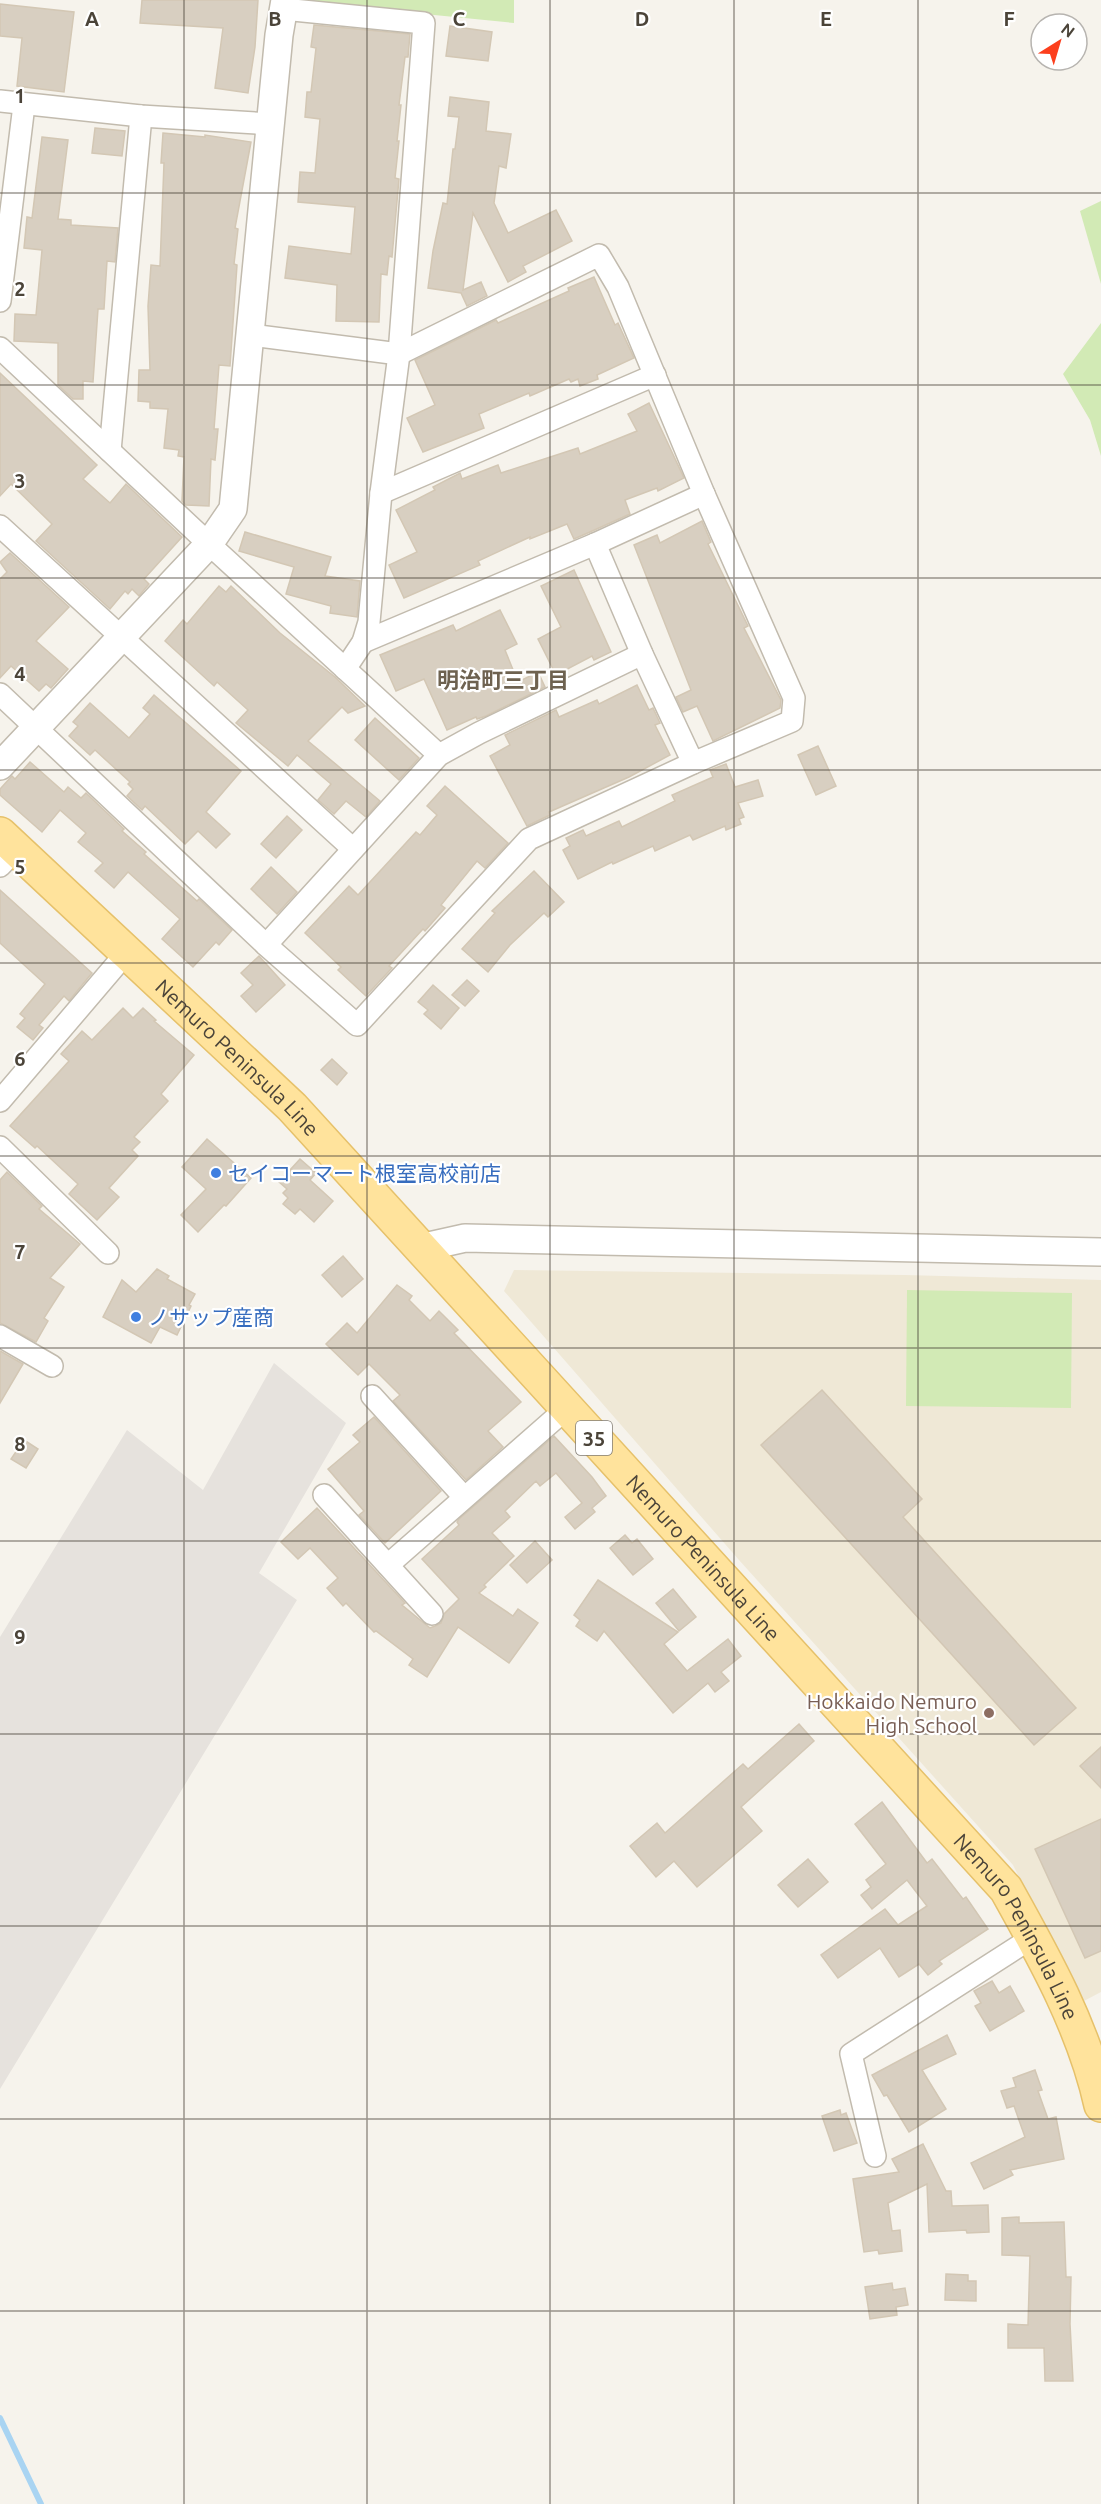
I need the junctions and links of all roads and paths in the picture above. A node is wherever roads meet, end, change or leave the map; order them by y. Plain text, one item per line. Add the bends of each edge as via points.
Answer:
1 (284, 4) edge
2 (0, 101) edge
3 (24, 105) junction
4 (141, 116) junction
5 (272, 124) junction
6 (0, 301) edge
7 (251, 335) junction
8 (0, 348) edge
9 (399, 354) junction
10 (655, 375) junction
11 (110, 451) junction
12 (381, 493) junction
13 (704, 494) junction
14 (0, 526) edge
15 (208, 544) junction
16 (595, 544) junction
17 (122, 635) junction
18 (363, 642) junction
19 (642, 654) junction
20 (345, 669) junction
21 (0, 694) edge
22 (35, 728) junction
23 (439, 755) junction
24 (693, 763) junction
25 (0, 766) edge
26 (353, 849) junction
27 (5, 850) edge
28 (266, 945) junction
29 (127, 952) junction
30 (0, 1101) edge
31 (0, 1146) edge
32 (420, 1248) junction
33 (1101, 1252) edge
34 (108, 1254) dead end
35 (0, 1336) edge
36 (52, 1366) dead end
37 (372, 1396) dead end
38 (567, 1408) junction
39 (324, 1495) dead end
40 (464, 1497) junction
41 (388, 1565) junction
42 (432, 1614) dead end
43 (1033, 1937) junction
44 (1101, 2105) edge
45 (875, 2156) dead end

1 - 5 street
1 - 9 street via 424,23
2 - 3 street
3 - 4 street
3 - 6 street
4 - 5 street
4 - 11 street
5 - 7 street
7 - 9 street
7 - 15 street via 233,509
8 - 11 street
9 - 10 street via 599,255 618,287
9 - 12 street
10 - 12 street
10 - 13 street
11 - 15 street
12 - 18 street via 369,622
13 - 16 street
13 - 24 street via 794,698 792,721
14 - 17 street
15 - 17 street
15 - 20 street
16 - 18 street
16 - 19 street
17 - 22 street
17 - 26 street
18 - 20 street
19 - 23 street
19 - 24 street
20 - 23 street
21 - 22 street
22 - 25 street
22 - 28 street
23 - 26 street
24 - 28 street via 529,839 357,1025
26 - 28 street
27 - 29 main road, Nemuro Peninsula Line / 35
29 - 30 street
29 - 32 main road, Nemuro Peninsula Line / 35 via 292,1107
31 - 34 street
32 - 33 street via 465,1238
32 - 38 main road, Nemuro Peninsula Line / 35
35 - 36 street
37 - 40 street
38 - 40 street
38 - 43 main road, Nemuro Peninsula Line / 35 via 1006,1889
39 - 41 street
40 - 41 street
41 - 42 street
43 - 44 main road, Nemuro Peninsula Line / 35 via 1076,2026
43 - 45 street via 851,2054

